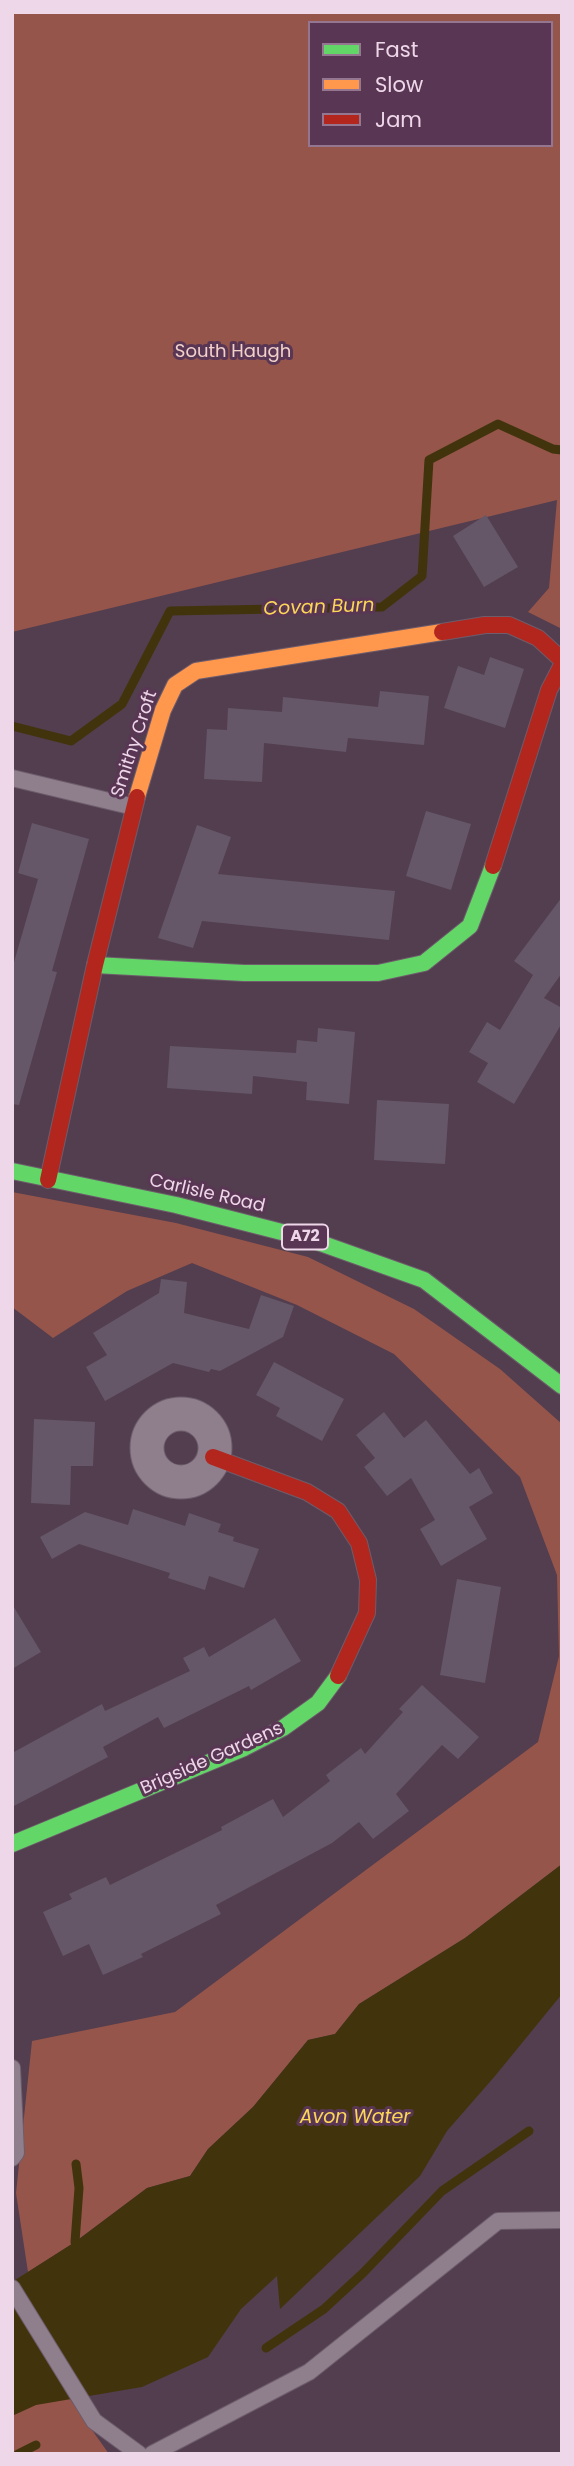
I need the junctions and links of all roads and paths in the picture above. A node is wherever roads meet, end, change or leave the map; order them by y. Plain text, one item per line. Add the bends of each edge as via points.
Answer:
1 (562, 663) edge
2 (12, 778) edge
3 (134, 807) junction
4 (95, 965) junction
5 (12, 1171) edge
6 (48, 1180) junction
7 (562, 1386) edge
8 (213, 1457) dead end
9 (12, 1844) edge
10 (12, 2068) edge
11 (12, 2158) edge
12 (562, 2220) edge
13 (12, 2288) edge
14 (139, 2454) edge
15 (152, 2454) edge

1 - 3 street, Smithy Croft via 538,638 509,625 485,625 197,671 175,685 163,710
1 - 4 street, Smithy Croft via 470,926 424,963 378,973 244,973
2 - 3 lane
3 - 4 street, Smithy Croft
4 - 6 street, Smithy Croft
5 - 6 street, Carlisle Road / A72
6 - 7 street, Carlisle Road / A72 via 309,1238 424,1280
8 - 9 street, Brigside Gardens via 307,1492 338,1511 359,1544 368,1580 367,1613 337,1681 318,1703 244,1748
10 - 11 lane via 16,2153
12 - 15 lane via 498,2221 309,2372
13 - 14 lane via 94,2421

